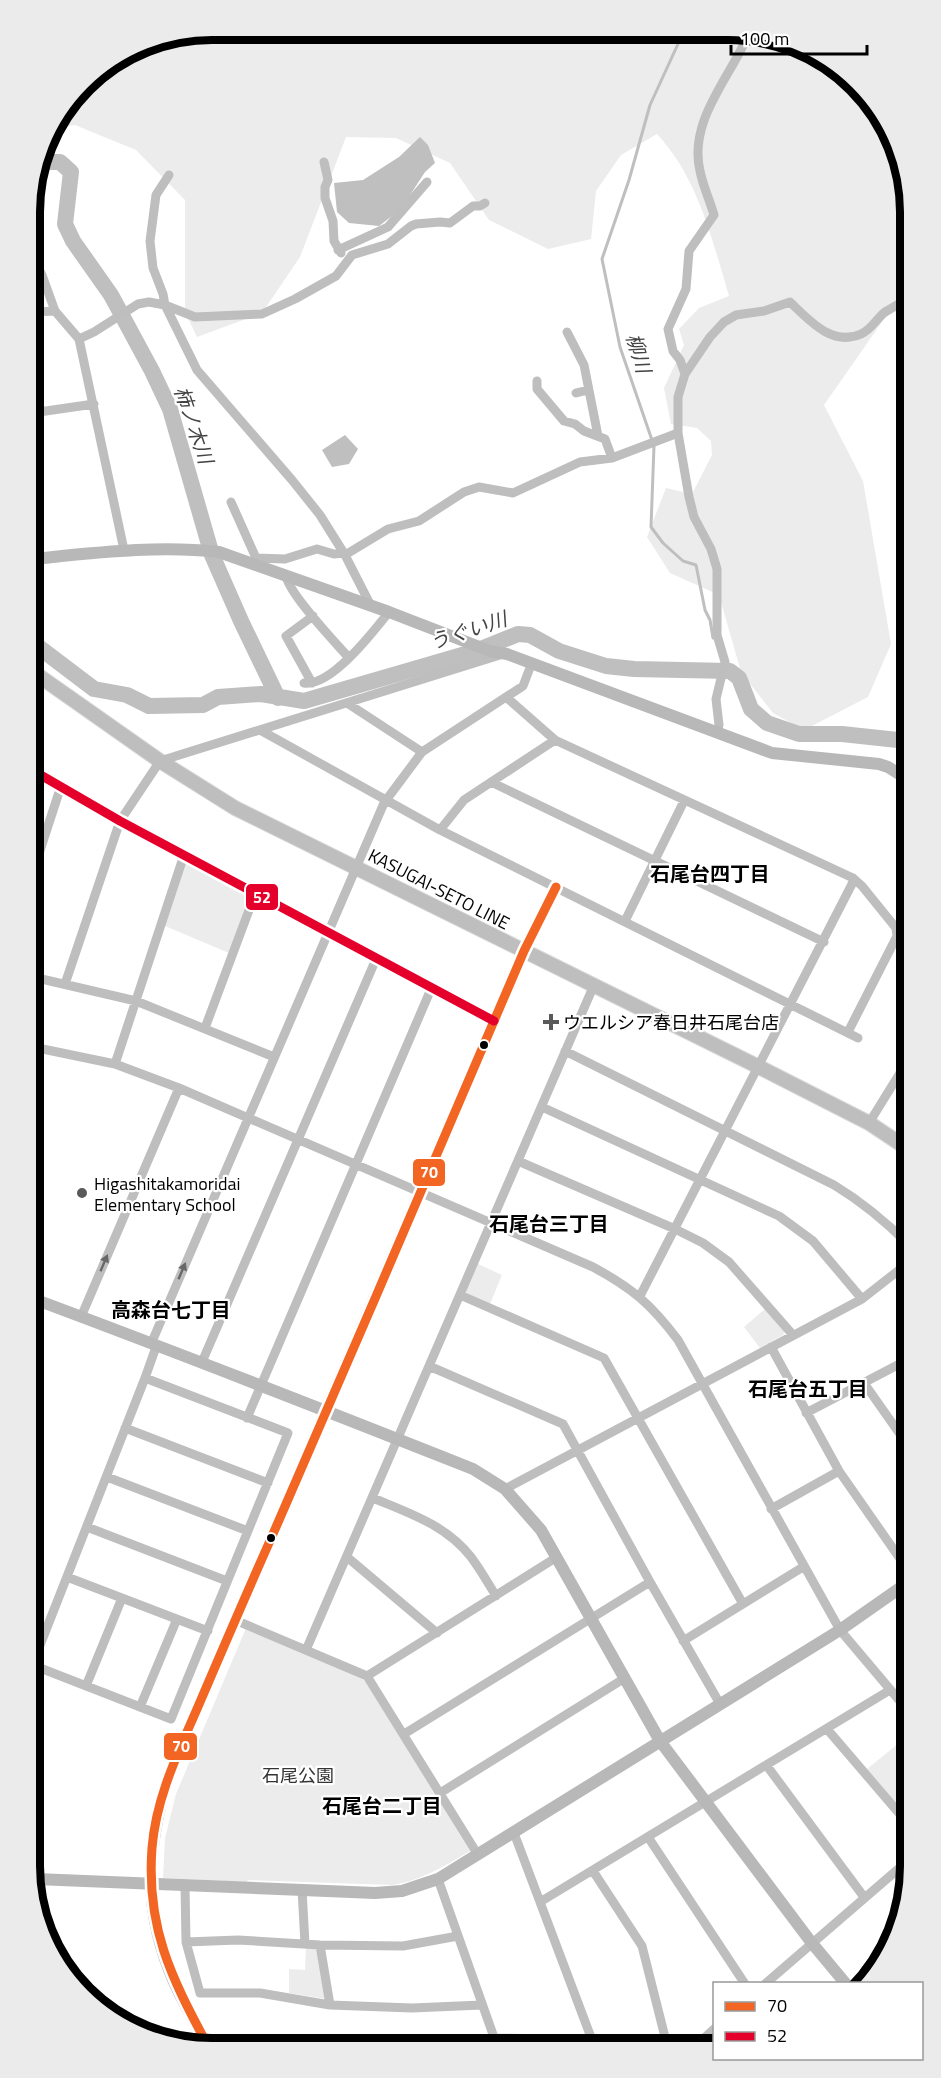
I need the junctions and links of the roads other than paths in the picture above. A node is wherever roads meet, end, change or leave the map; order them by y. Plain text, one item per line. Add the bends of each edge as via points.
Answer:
1 (745, 41) edge
2 (324, 162) dead end
3 (169, 175) dead end
4 (427, 182) dead end
5 (485, 203) dead end
6 (339, 250) junction
7 (347, 260) junction
8 (41, 273) edge
9 (900, 303) edge
10 (165, 305) junction
11 (55, 311) junction
12 (41, 312) edge
13 (567, 332) dead end
14 (79, 339) junction
15 (685, 374) junction
16 (537, 381) dead end
17 (588, 390) junction
18 (576, 393) dead end
19 (94, 404) junction
20 (41, 412) edge
21 (678, 434) junction
22 (598, 436) junction
23 (612, 458) junction
24 (231, 502) dead end
25 (124, 550) junction
26 (345, 554) junction
27 (41, 558) edge
28 (255, 561) junction
29 (286, 575) junction
30 (372, 606) junction
31 (389, 612) junction
32 (313, 616) junction
33 (490, 651) junction
34 (349, 658) junction
35 (531, 664) junction
36 (41, 677) edge
37 (506, 698) junction
38 (346, 703) junction
39 (260, 730) junction
40 (717, 733) junction
41 (555, 740) junction
42 (422, 752) junction
43 (160, 761) junction
44 (41, 775) edge
45 (900, 775) edge
46 (491, 782) junction
47 (61, 786) junction
48 (386, 800) junction
49 (684, 801) junction
50 (120, 821) junction
51 (440, 830) junction
52 (41, 849) edge
53 (184, 855) junction
54 (655, 861) junction
55 (356, 867) junction
56 (853, 878) junction
57 (556, 887) junction
58 (255, 894) junction
59 (625, 921) junction
60 (328, 932) junction
61 (824, 942) junction
62 (524, 951) junction
63 (376, 959) junction
64 (41, 979) edge
65 (65, 984) junction
66 (594, 985) junction
67 (431, 989) junction
68 (136, 1001) junction
69 (792, 1004) junction
70 (494, 1021) junction
71 (206, 1028) junction
72 (848, 1032) junction
73 (858, 1038) dead end
74 (40, 1049) edge
75 (565, 1051) junction
76 (274, 1057) junction
77 (115, 1064) junction
78 (759, 1067) junction
79 (900, 1073) edge
80 (179, 1088) junction
81 (542, 1107) junction
82 (248, 1117) junction
83 (869, 1123) junction
84 (724, 1130) junction
85 (299, 1140) junction
86 (900, 1144) edge
87 (518, 1161) junction
88 (356, 1164) junction
89 (700, 1180) junction
90 (421, 1192) junction
91 (491, 1224) junction
92 (675, 1228) junction
93 (900, 1236) edge
94 (900, 1269) edge
95 (460, 1295) junction
96 (640, 1296) junction
97 (862, 1299) junction
98 (40, 1301) edge
99 (81, 1317) junction
100 (793, 1335) junction
101 (153, 1345) junction
102 (771, 1347) junction
103 (202, 1362) junction
104 (900, 1364) edge
105 (429, 1366) junction
106 (145, 1378) junction
107 (864, 1383) junction
108 (704, 1384) junction
109 (261, 1386) junction
110 (327, 1412) junction
111 (806, 1413) junction
112 (247, 1418) junction
113 (639, 1419) junction
114 (125, 1428) junction
115 (900, 1434) edge
116 (398, 1439) junction
117 (577, 1451) junction
118 (839, 1472) junction
119 (107, 1477) junction
120 (268, 1483) junction
121 (505, 1489) junction
122 (373, 1498) junction
123 (771, 1509) junction
124 (87, 1527) junction
125 (248, 1531) junction
126 (347, 1557) junction
127 (557, 1557) junction
128 (900, 1559) edge
129 (803, 1567) junction
130 (67, 1577) junction
131 (227, 1581) junction
132 (650, 1582) junction
133 (900, 1588) edge
134 (496, 1596) junction
135 (122, 1598) junction
136 (743, 1604) junction
137 (591, 1617) junction
138 (177, 1618) junction
139 (235, 1620) junction
140 (840, 1630) junction
141 (208, 1631) junction
142 (437, 1633) junction
143 (683, 1641) junction
144 (40, 1645) edge
145 (306, 1650) junction
146 (40, 1668) edge
147 (368, 1676) junction
148 (625, 1678) junction
149 (86, 1686) junction
150 (890, 1690) junction
151 (900, 1702) edge
152 (720, 1704) junction
153 (141, 1707) junction
154 (827, 1729) junction
155 (404, 1734) junction
156 (660, 1741) junction
157 (766, 1766) junction
158 (440, 1793) junction
159 (705, 1802) junction
160 (900, 1814) edge
161 (514, 1833) junction
162 (648, 1837) junction
163 (478, 1855) junction
164 (900, 1866) edge
165 (593, 1871) junction
166 (41, 1879) edge
167 (438, 1879) junction
168 (150, 1884) junction
169 (185, 1886) junction
170 (302, 1890) junction
171 (864, 1897) junction
172 (540, 1902) junction
173 (458, 1936) junction
174 (186, 1942) junction
175 (811, 1942) junction
176 (305, 1944) junction
177 (320, 1945) junction
178 (744, 1982) edge
179 (766, 1982) edge
180 (845, 1982) edge
181 (482, 2004) junction
182 (330, 2005) junction
183 (204, 2037) edge
184 (494, 2038) edge
185 (591, 2038) edge
186 (665, 2038) edge

1 - 15 street via 707,111 700,135 699,170 714,215 689,251 686,289 668,329
2 - 6 street via 328,180 325,198
3 - 10 street via 156,195 150,241 153,268
4 - 6 street via 388,227
5 - 7 street via 473,206 450,223 416,224 388,244
6 - 7 street
7 - 10 street via 336,276 262,314 195,317
8 - 11 street
9 - 15 street via 863,334 849,337 820,330 790,302 736,315 710,337
10 - 14 street via 138,304
10 - 26 street via 197,370 292,480
11 - 12 street
11 - 14 street
13 - 17 street via 584,364
14 - 19 street
15 - 21 street via 678,397
16 - 22 street via 537,389 564,421
17 - 18 street
17 - 22 street
19 - 20 street
19 - 25 street
21 - 23 street
21 - 40 street via 694,517 717,569 717,635 725,662 716,699
22 - 23 street via 605,439
23 - 26 street via 580,462 513,493 479,488 464,492 419,521 388,529
24 - 28 street
25 - 27 street
25 - 28 street via 199,549
26 - 28 street via 317,549 285,559
26 - 30 street
28 - 29 street
29 - 30 street
29 - 32 street via 286,581
30 - 31 street
31 - 33 street
31 - 34 street
32 - 34 street
32 - 34 street via 286,636 308,683 334,671
33 - 35 street
33 - 38 street
35 - 37 street via 523,686
35 - 40 street
36 - 43 main road, KASUGAI-SETO LINE
37 - 41 street
37 - 42 street
38 - 39 street
38 - 42 street
39 - 43 street
39 - 48 street
40 - 45 street via 772,753 879,764
41 - 46 street
41 - 49 street
42 - 48 street
43 - 50 street
43 - 55 main road, KASUGAI-SETO LINE via 235,808
44 - 47 street
46 - 51 street via 464,800
46 - 54 street
47 - 50 street
47 - 52 street
48 - 51 street
48 - 55 street
49 - 54 street
49 - 56 street
50 - 53 street
50 - 65 street
51 - 57 street
53 - 58 street
53 - 68 street
54 - 59 street
54 - 61 street
55 - 60 street
55 - 62 main road, KASUGAI-SETO LINE
56 - 61 street
56 - 72 street via 896,928 897,936
57 - 59 street
57 - 62 street
58 - 60 street
58 - 71 street
59 - 69 street
60 - 63 street
60 - 76 street
61 - 69 street
62 - 66 main road, KASUGAI-SETO LINE
62 - 70 street
63 - 67 street
63 - 85 street
64 - 65 street
65 - 68 street
66 - 75 street
66 - 78 main road, KASUGAI-SETO LINE
67 - 70 street
67 - 88 street
68 - 71 street
68 - 77 street
69 - 72 street
69 - 78 street
70 - 90 street
71 - 76 street
72 - 73 street
74 - 77 street
75 - 81 street
75 - 84 street
76 - 82 street
77 - 80 street
78 - 83 main road, KASUGAI-SETO LINE
78 - 84 street
79 - 83 street
80 - 82 street
99 -> 80 street
81 - 87 street
81 - 89 street
82 - 85 street
101 -> 82 street
83 - 86 main road, KASUGAI-SETO LINE
84 - 89 street
84 - 93 street via 857,1198
85 - 88 street
85 - 103 street
87 - 91 street
87 - 92 street
88 - 90 street
88 - 109 street
89 - 92 street
89 - 97 street via 796,1227 826,1255
90 - 91 street
90 - 110 street
91 - 95 street
91 - 96 street via 593,1267
92 - 96 street
92 - 100 street via 729,1262
94 - 97 street
95 - 105 street
95 - 113 street via 604,1358
96 - 108 street via 678,1340
97 - 100 street
98 - 99 street
99 - 101 street
100 - 102 street
101 - 103 street
101 - 106 street
102 - 108 street
102 - 111 street
103 - 109 street
104 - 107 street
105 - 116 street
105 - 117 street via 563,1424
106 - 112 street
106 - 114 street
107 - 111 street
107 - 115 street
108 - 113 street
108 - 123 street
109 - 110 street
109 - 112 street
110 - 116 street
110 - 139 street
111 - 118 street
112 - 120 street via 288,1433
113 - 117 street
113 - 136 street
114 - 119 street
114 - 120 street
116 - 121 street via 473,1469
116 - 122 street
117 - 121 street
117 - 132 street
118 - 123 street
118 - 128 street
119 - 124 street
119 - 125 street
120 - 125 street
121 - 127 street via 542,1530
122 - 126 street
122 - 134 street via 430,1522 453,1538 471,1557
123 - 129 street
124 - 130 street
124 - 131 street
125 - 131 street
126 - 142 street
126 - 145 street
127 - 134 street
127 - 137 street
129 - 136 street
129 - 140 street
130 - 135 street
130 - 144 street
131 - 141 street
132 - 137 street
132 - 143 street
133 - 140 street
134 - 142 street
135 - 138 street
135 - 149 street
136 - 143 street
137 - 148 street
137 - 155 street
138 - 141 street
138 - 153 street
139 - 145 street
139 - 168 street via 169,1774 157,1813
140 - 150 street
140 - 152 street
141 - 153 street via 171,1719
142 - 147 street
143 - 152 street
145 - 147 street
146 - 149 street
147 - 155 street
148 - 156 street
148 - 158 street
149 - 153 street
150 - 151 street
150 - 154 street
152 - 156 street
154 - 157 street
154 - 160 street
155 - 158 street
156 - 159 street
156 - 161 street
157 - 159 street
157 - 171 street
158 - 163 street
159 - 162 street
159 - 175 street
161 - 163 street
161 - 172 street
162 - 165 street
162 - 178 street
163 - 167 street
164 - 171 street
165 - 172 street
165 - 186 street via 642,1946
166 - 168 street
167 - 170 street via 402,1891
167 - 173 street
168 - 169 street
168 - 183 street via 171,1973
169 - 170 street
169 - 174 street
170 - 176 street
171 - 175 street
172 - 185 street
173 - 177 street via 403,1946
173 - 181 street
174 - 176 street
174 - 182 street via 200,1993 260,1993
175 - 179 street
175 - 180 street
176 - 177 street
177 - 182 street
181 - 182 street via 412,2008
181 - 184 street

